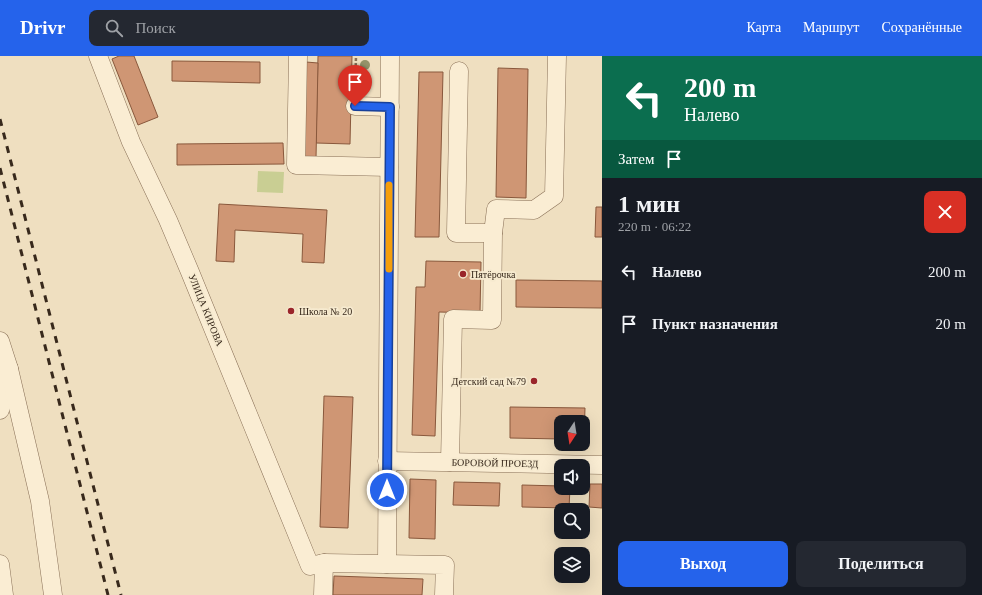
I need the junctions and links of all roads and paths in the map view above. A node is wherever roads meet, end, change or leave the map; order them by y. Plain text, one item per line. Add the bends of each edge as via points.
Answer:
1 (98, 56) edge
2 (298, 56) edge
3 (356, 56) edge
4 (390, 56) edge
5 (557, 56) edge
6 (459, 71) dead end
7 (355, 106) joint
8 (390, 107) junction
9 (389, 167) junction
10 (493, 233) junction
11 (0, 341) edge
12 (9, 369) junction
13 (0, 410) edge
14 (387, 461) junction
15 (450, 462) junction
16 (602, 465) edge
17 (0, 564) edge
18 (387, 564) junction
19 (317, 565) junction
20 (4, 595) edge
21 (53, 595) edge
22 (323, 595) edge
23 (444, 595) edge

1 - 19 street, УЛИЦА КИРОВА via 131,142 168,220
2 - 9 street via 296,165
3 - 7 path
4 - 8 street
5 - 10 street via 554,196 534,210 496,209
6 - 10 street via 456,233
7 - 8 street
8 - 9 street
9 - 14 street
10 - 15 street via 492,320 453,319
11 - 12 street
12 - 13 street
12 - 21 street via 40,501
14 - 15 street, БОРОВОЙ ПРОЕЗД
14 - 18 street
15 - 16 street, БОРОВОЙ ПРОЕЗД
17 - 20 street
18 - 19 street
18 - 23 street via 445,565
19 - 22 street

